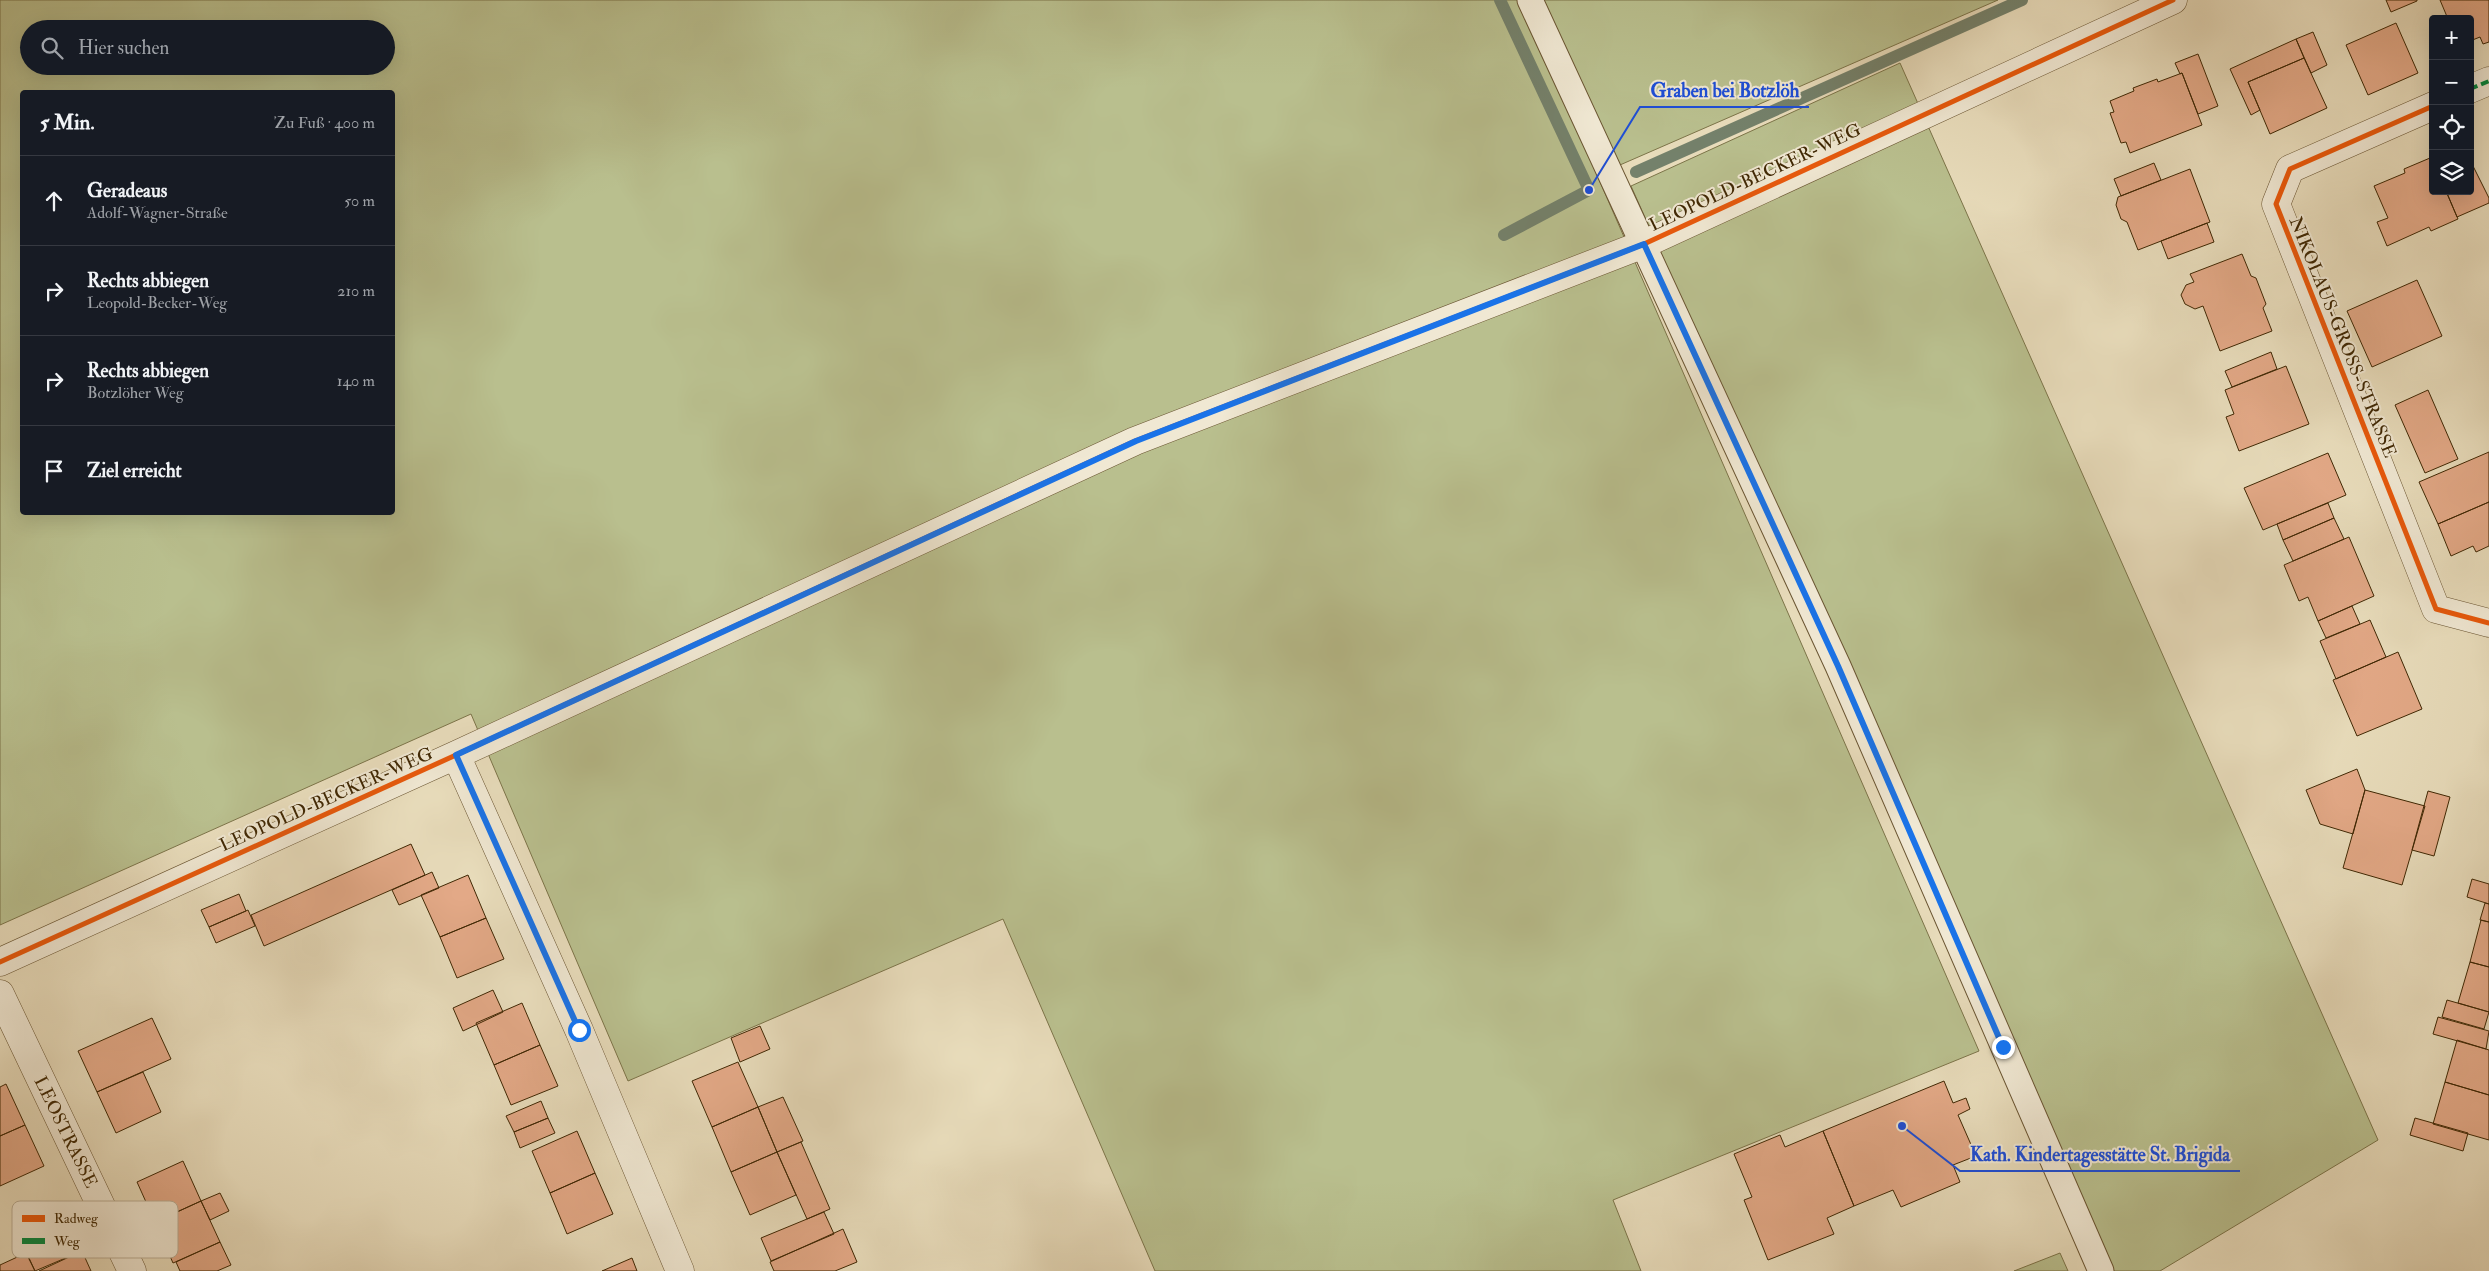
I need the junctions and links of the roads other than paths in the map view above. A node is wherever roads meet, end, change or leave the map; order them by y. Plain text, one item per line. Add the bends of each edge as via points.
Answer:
1 (1530, 0) edge
2 (2173, 0) edge
3 (2489, 81) edge
4 (2474, 87) edge
5 (2429, 108) edge
6 (1644, 244) junction
7 (2489, 623) edge
8 (456, 755) junction
9 (0, 962) edge
10 (0, 994) edge
11 (99, 1201) edge
12 (126, 1258) edge
13 (132, 1271) edge
14 (680, 1271) edge
15 (2101, 1271) edge

1 - 6 lane
2 - 6 street, LEOPOLD-BECKER-WEG
3 - 4 street
5 - 7 street, NIKOLAUS-GROSS-STRASSE via 2290,168 2276,204 2436,609
6 - 8 street, LEOPOLD-BECKER-WEG via 1136,441
6 - 15 lane via 1838,666
8 - 9 street, LEOPOLD-BECKER-WEG
8 - 14 street via 579,1030
10 - 11 street, LEOSTRASSE
12 - 13 street, LEOSTRASSE

